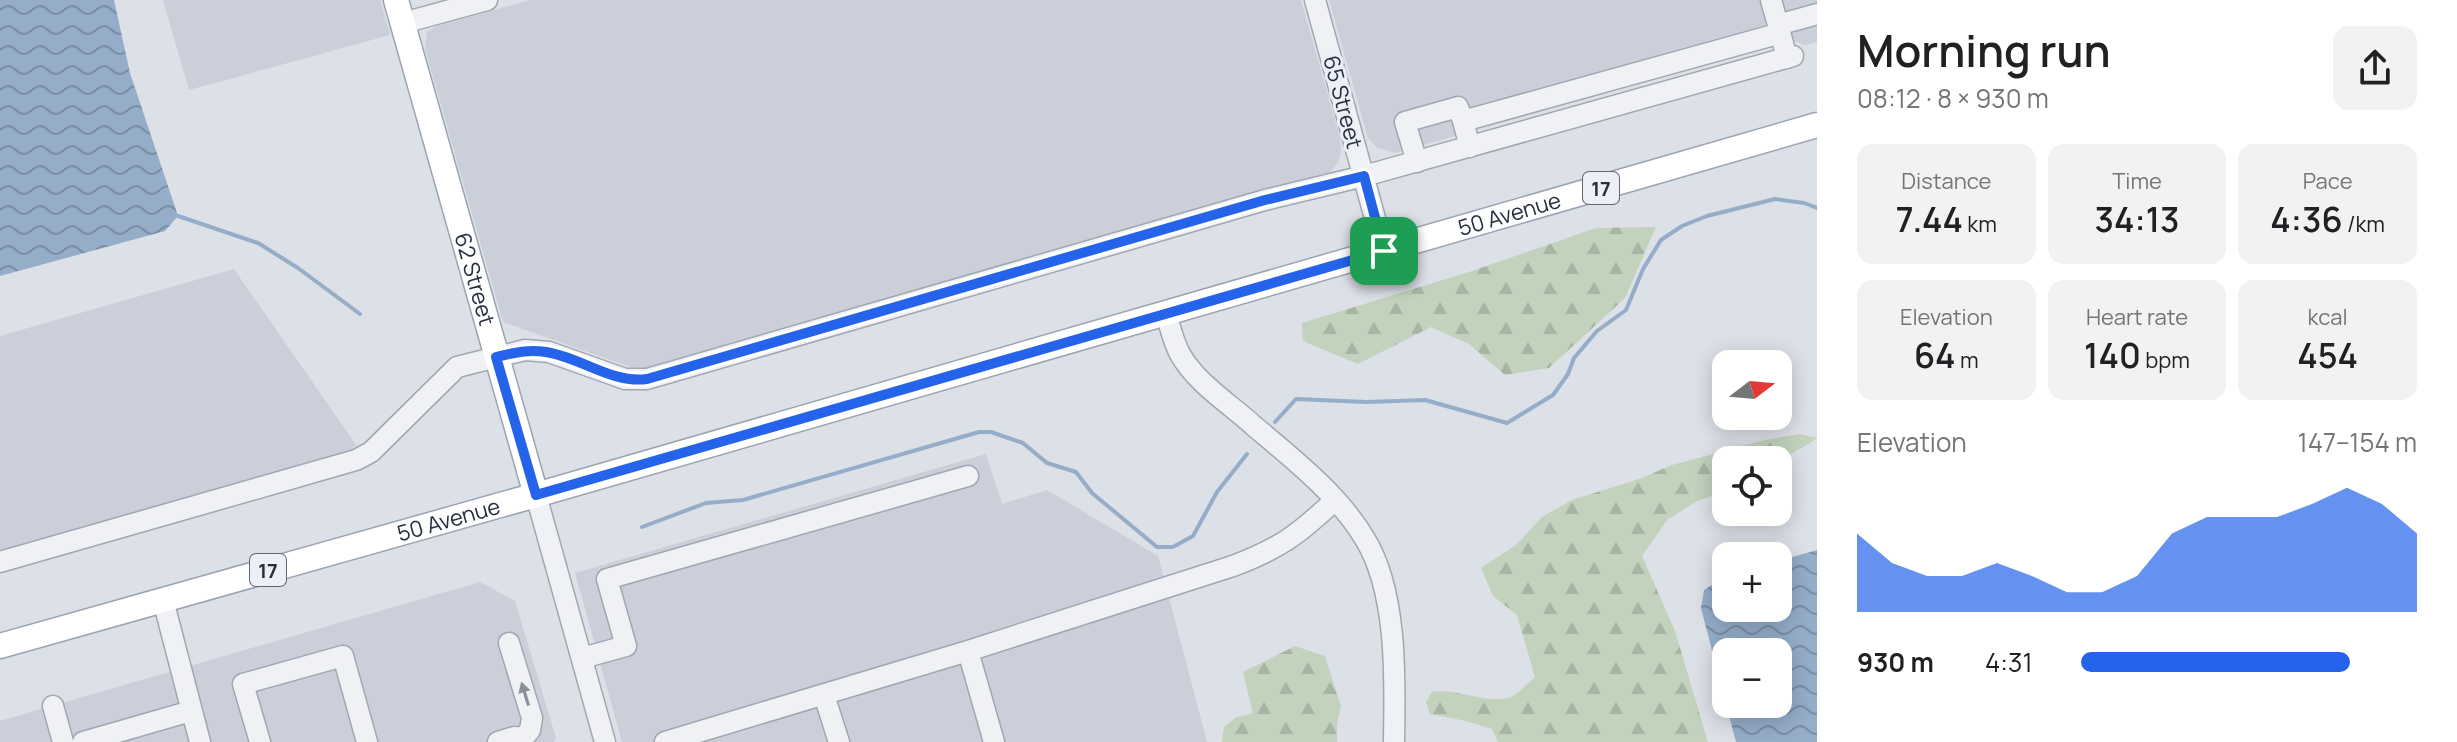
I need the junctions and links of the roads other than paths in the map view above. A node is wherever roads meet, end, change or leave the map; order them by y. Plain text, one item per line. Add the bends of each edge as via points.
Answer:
1 (487, 0) edge
2 (1315, 0) edge
3 (1771, 0) edge
4 (1812, 0) edge
5 (399, 12) edge
6 (1816, 14) edge
7 (1774, 30) junction
8 (1737, 45) junction
9 (1682, 60) junction
10 (1744, 70) junction
11 (1689, 85) junction
12 (1543, 99) junction
13 (1463, 121) junction
14 (1550, 124) junction
15 (1817, 125) edge
16 (1470, 147) junction
17 (1417, 162) junction
18 (1364, 176) junction
19 (1384, 251) junction
20 (1166, 313) junction
21 (496, 357) junction
22 (968, 476) dead end
23 (536, 495) junction
24 (1334, 501) junction
25 (0, 562) edge
26 (163, 600) junction
27 (509, 643) dead end
28 (0, 646) edge
29 (968, 651) junction
30 (582, 658) junction
31 (824, 695) junction
32 (53, 706) dead end
33 (191, 711) junction
34 (522, 740) edge
35 (63, 742) edge
36 (83, 742) edge
37 (200, 742) edge
38 (260, 742) edge
39 (367, 742) edge
40 (498, 742) edge
41 (605, 742) edge
42 (665, 742) edge
43 (839, 742) edge
44 (994, 742) edge
45 (1394, 742) edge

1 - 5 street
2 - 18 street, 65 Street
3 - 7 street
4 - 6 street
5 - 21 main road, 62 Street
6 - 7 street
7 - 8 street
7 - 10 street via 1790,57
8 - 9 street
8 - 10 street
9 - 11 street
9 - 12 street
10 - 11 street
11 - 14 street
12 - 13 street
12 - 14 street
13 - 16 street
13 - 17 street via 1458,107 1405,122
14 - 16 street
15 - 19 main road, 50 Avenue / 17
16 - 17 street
17 - 18 street
18 - 19 street, 65 Street
18 - 21 street via 647,379 625,379 549,352 525,350
19 - 20 main road, 50 Avenue / 17
20 - 23 main road, 50 Avenue / 17
20 - 24 street via 1175,345 1189,367
21 - 23 main road, 62 Street
21 - 25 street via 457,367 371,452 356,460
22 - 30 street via 607,579 626,646
23 - 26 main road, 50 Avenue / 17
23 - 30 street, 62 Street
24 - 29 street via 1297,535 1259,557
24 - 45 street via 1366,540 1381,578 1396,675
26 - 28 main road, 50 Avenue / 17
26 - 33 street
34 -> 27 street via 532,718
29 - 31 street
29 - 44 street
30 - 41 street, 62 Street
31 - 42 street
31 - 43 street
32 - 35 street
33 - 36 street
33 - 37 street
34 - 40 street
38 - 39 street via 243,684 343,656

